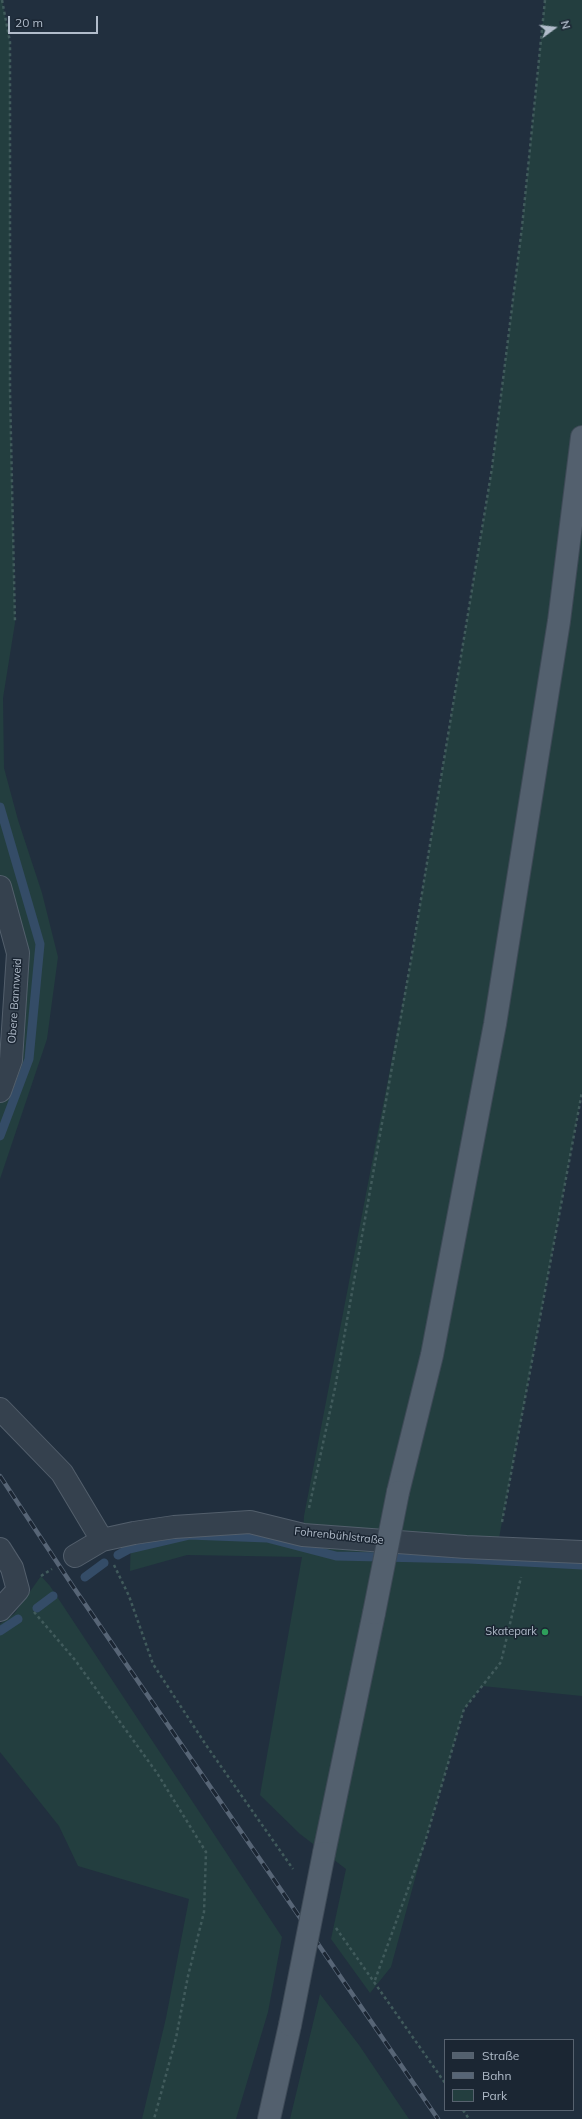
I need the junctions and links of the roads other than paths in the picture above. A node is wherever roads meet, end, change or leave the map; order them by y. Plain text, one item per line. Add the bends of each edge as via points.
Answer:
1 (582, 437) edge
2 (0, 887) edge
3 (0, 1091) edge
4 (0, 1409) edge
5 (102, 1540) junction
6 (0, 1549) edge
7 (582, 1552) edge
8 (75, 1556) road end
9 (0, 1610) edge
10 (269, 2119) edge

1 - 10 main road, bridge via 559,621 495,1024 432,1355 398,1492
2 - 3 street, Obere Bannweid via 18,953 12,1060
4 - 5 street via 62,1473
5 - 7 street, Fohrenbühlstraße via 134,1532 174,1527 250,1522 303,1534 497,1549
5 - 8 street, Fohrenbühlstraße
6 - 9 street via 12,1568 18,1590

